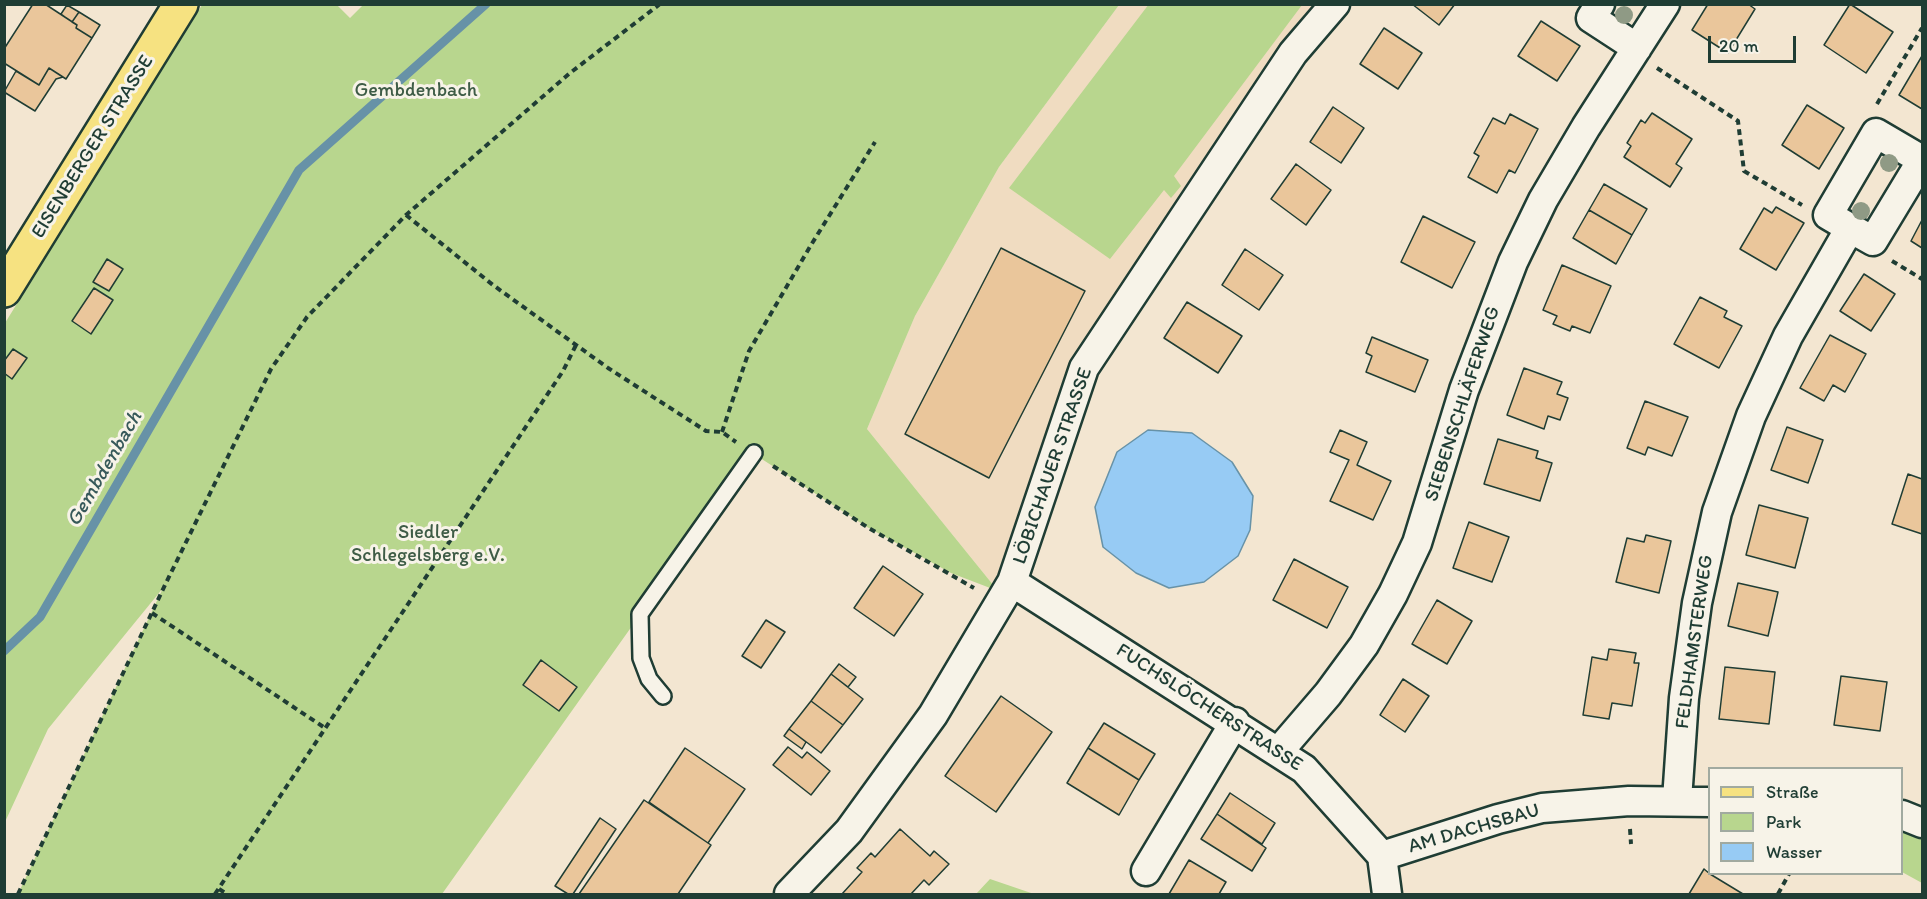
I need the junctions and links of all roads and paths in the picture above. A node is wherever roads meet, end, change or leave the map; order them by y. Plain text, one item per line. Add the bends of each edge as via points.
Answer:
1 (181, 4) edge
2 (660, 4) edge
3 (1335, 4) edge
4 (1600, 4) edge
5 (1665, 4) edge
6 (1923, 28) edge
7 (1635, 51) junction
8 (1876, 133) junction
9 (875, 142) dead end
10 (406, 215) junction
11 (1839, 221) junction
12 (4, 290) edge
13 (576, 345) junction
14 (722, 432) junction
15 (754, 453) junction
16 (1006, 593) junction
17 (152, 613) junction
18 (663, 696) dead end
19 (1235, 722) junction
20 (326, 728) junction
21 (1279, 751) junction
22 (1677, 800) junction
23 (1708, 802) edge
24 (1903, 815) edge
25 (1922, 822) edge
26 (1630, 827) dead end
27 (1630, 844) dead end
28 (1382, 856) junction
29 (1146, 871) dead end
30 (1788, 875) edge
31 (219, 889) junction
32 (18, 894) edge
33 (215, 894) edge
34 (227, 894) edge
35 (789, 894) edge
36 (1387, 894) edge
37 (1778, 894) edge

1 - 12 main road, EISENBERGER STRASSE
2 - 10 path via 570,73
3 - 16 street, LÖBICHAUER STRASSE via 1293,53 1084,368
4 - 7 street via 1591,18
5 - 7 street, SIEBENSCHLÄFERWEG
6 - 8 path via 1873,111
7 - 11 path via 1738,121 1744,171 1812,211
7 - 21 street, SIEBENSCHLÄFERWEG via 1543,200 1513,262 1464,390 1418,543 1393,594 1364,645
8 - 11 street, FELDHAMSTERWEG
8 - 11 street via 1922,160 1874,241
9 - 14 path via 810,244 749,351
10 - 13 path
10 - 17 path via 307,317 272,369
11 - 22 street, FELDHAMSTERWEG via 1751,416 1717,512 1696,603
13 - 14 path via 706,431
13 - 20 path via 564,370
14 - 15 path
15 - 16 path via 867,527
15 - 18 lane via 640,614 641,658 649,679
16 - 19 street, FUCHSLÖCHERSTRASSE
16 - 35 street, LÖBICHAUER STRASSE via 933,715 849,831
17 - 20 path
17 - 32 path
19 - 21 street, FUCHSLÖCHERSTRASSE
19 - 29 street
20 - 31 path
21 - 28 street, FUCHSLÖCHERSTRASSE via 1304,769
22 - 23 street, AM DACHSBAU
22 - 28 street, AM DACHSBAU via 1542,808
24 - 25 street
26 - 27 path
28 - 36 street
30 - 37 path
31 - 33 path
31 - 34 path

